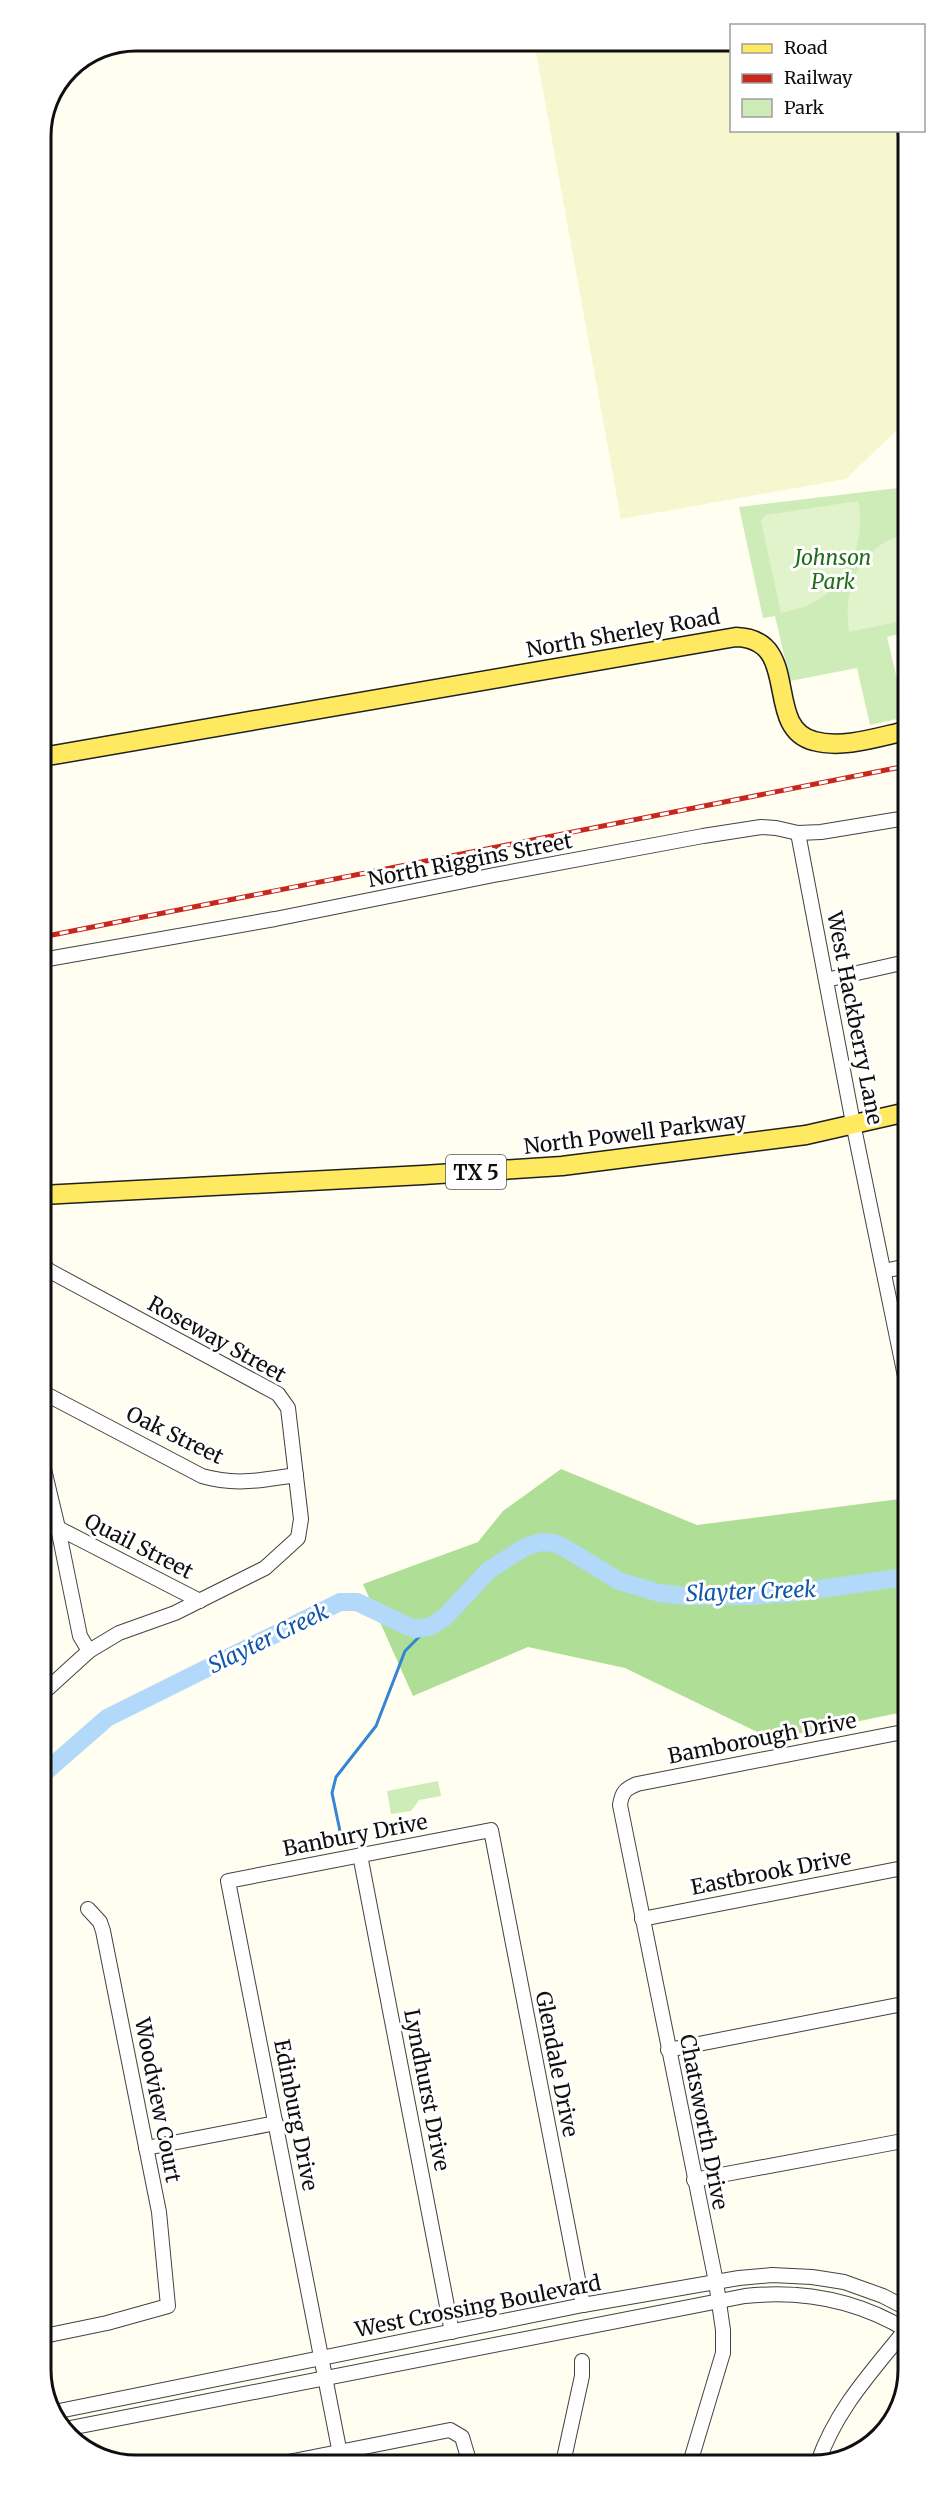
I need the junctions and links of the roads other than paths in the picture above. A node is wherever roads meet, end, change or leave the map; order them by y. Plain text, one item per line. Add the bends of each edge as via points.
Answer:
1 (898, 732) edge
2 (51, 755) edge
3 (898, 820) edge
4 (798, 833) junction
5 (51, 958) edge
6 (898, 964) edge
7 (826, 980) junction
8 (898, 1114) edge
9 (853, 1123) junction
10 (51, 1195) edge
11 (898, 1268) edge
12 (884, 1271) junction
13 (51, 1276) edge
14 (898, 1341) edge
15 (51, 1397) edge
16 (296, 1475) junction
17 (51, 1499) edge
18 (58, 1528) junction
19 (200, 1601) junction
20 (88, 1651) junction
21 (51, 1685) edge
22 (898, 1733) edge
23 (626, 1788) joint
24 (491, 1830) joint
25 (360, 1855) junction
26 (898, 1869) edge
27 (228, 1881) joint
28 (88, 1909) dead end
29 (642, 1919) junction
30 (898, 2005) edge
31 (668, 2050) junction
32 (276, 2123) junction
33 (898, 2142) edge
34 (146, 2148) junction
35 (694, 2180) junction
36 (716, 2282) junction
37 (719, 2301) junction
38 (898, 2304) edge
39 (584, 2305) junction
40 (898, 2326) edge
41 (452, 2332) junction
42 (51, 2335) edge
43 (898, 2341) edge
44 (322, 2358) junction
45 (582, 2361) dead end
46 (325, 2376) junction
47 (61, 2411) edge
48 (73, 2427) edge
49 (821, 2454) edge
50 (340, 2455) edge
51 (353, 2455) edge
52 (467, 2455) edge
53 (565, 2455) edge
54 (692, 2455) edge

1 - 2 main road, North Sherley Road via 839,743 807,738 789,717 771,653 757,640 742,637
3 - 4 street, North Riggins Street
4 - 5 street, North Riggins Street via 761,827 703,836 275,920
4 - 7 street, West Hackberry Lane
6 - 7 street
7 - 9 street, West Hackberry Lane
8 - 9 main road, North Powell Parkway / TX 5
9 - 10 main road, North Powell Parkway / TX 5 via 783,1138 562,1166
9 - 12 street, West Hackberry Lane
11 - 12 street
12 - 14 street, West Hackberry Lane
13 - 16 street, Roseway Street via 278,1394 288,1408
15 - 16 street, Oak Street via 202,1476 239,1482
16 - 19 street, Roseway Street via 301,1519 298,1538 265,1568
17 - 18 street
18 - 19 street, Quail Street
18 - 20 street via 80,1636
19 - 20 street, Roseway Street via 119,1633
20 - 21 street, Roseway Street
22 - 23 street, Bamborough Drive
23 - 29 street, Chatsworth Drive via 620,1805
24 - 25 street, Banbury Drive
24 - 39 street, Glendale Drive
25 - 27 street, Banbury Drive
25 - 41 street, Lyndhurst Drive
26 - 29 street, Eastbrook Drive
27 - 32 street, Edinburg Drive
28 - 34 street, Woodview Court via 102,1926
29 - 31 street, Chatsworth Drive
30 - 31 street
31 - 35 street, Chatsworth Drive
32 - 34 street
32 - 44 street, Edinburg Drive
33 - 35 street
34 - 42 street, Woodview Court via 161,2229 168,2306
35 - 36 street, Chatsworth Drive
36 - 37 street, Chatsworth Drive
36 - 38 street, West Crossing Boulevard via 772,2275 812,2277 844,2282
36 - 39 street, West Crossing Boulevard
37 - 40 street, West Crossing Boulevard via 763,2294 823,2298 867,2310
37 - 46 street, West Crossing Boulevard
37 - 54 street, Chatsworth Drive via 723,2353
39 - 41 street, West Crossing Boulevard
41 - 44 street, West Crossing Boulevard
43 - 49 street via 847,2402
44 - 46 street, Edinburg Drive
44 - 47 street, West Crossing Boulevard
45 - 53 street
46 - 48 street, West Crossing Boulevard
46 - 50 street, Edinburg Drive
51 - 52 street via 450,2430 462,2437

